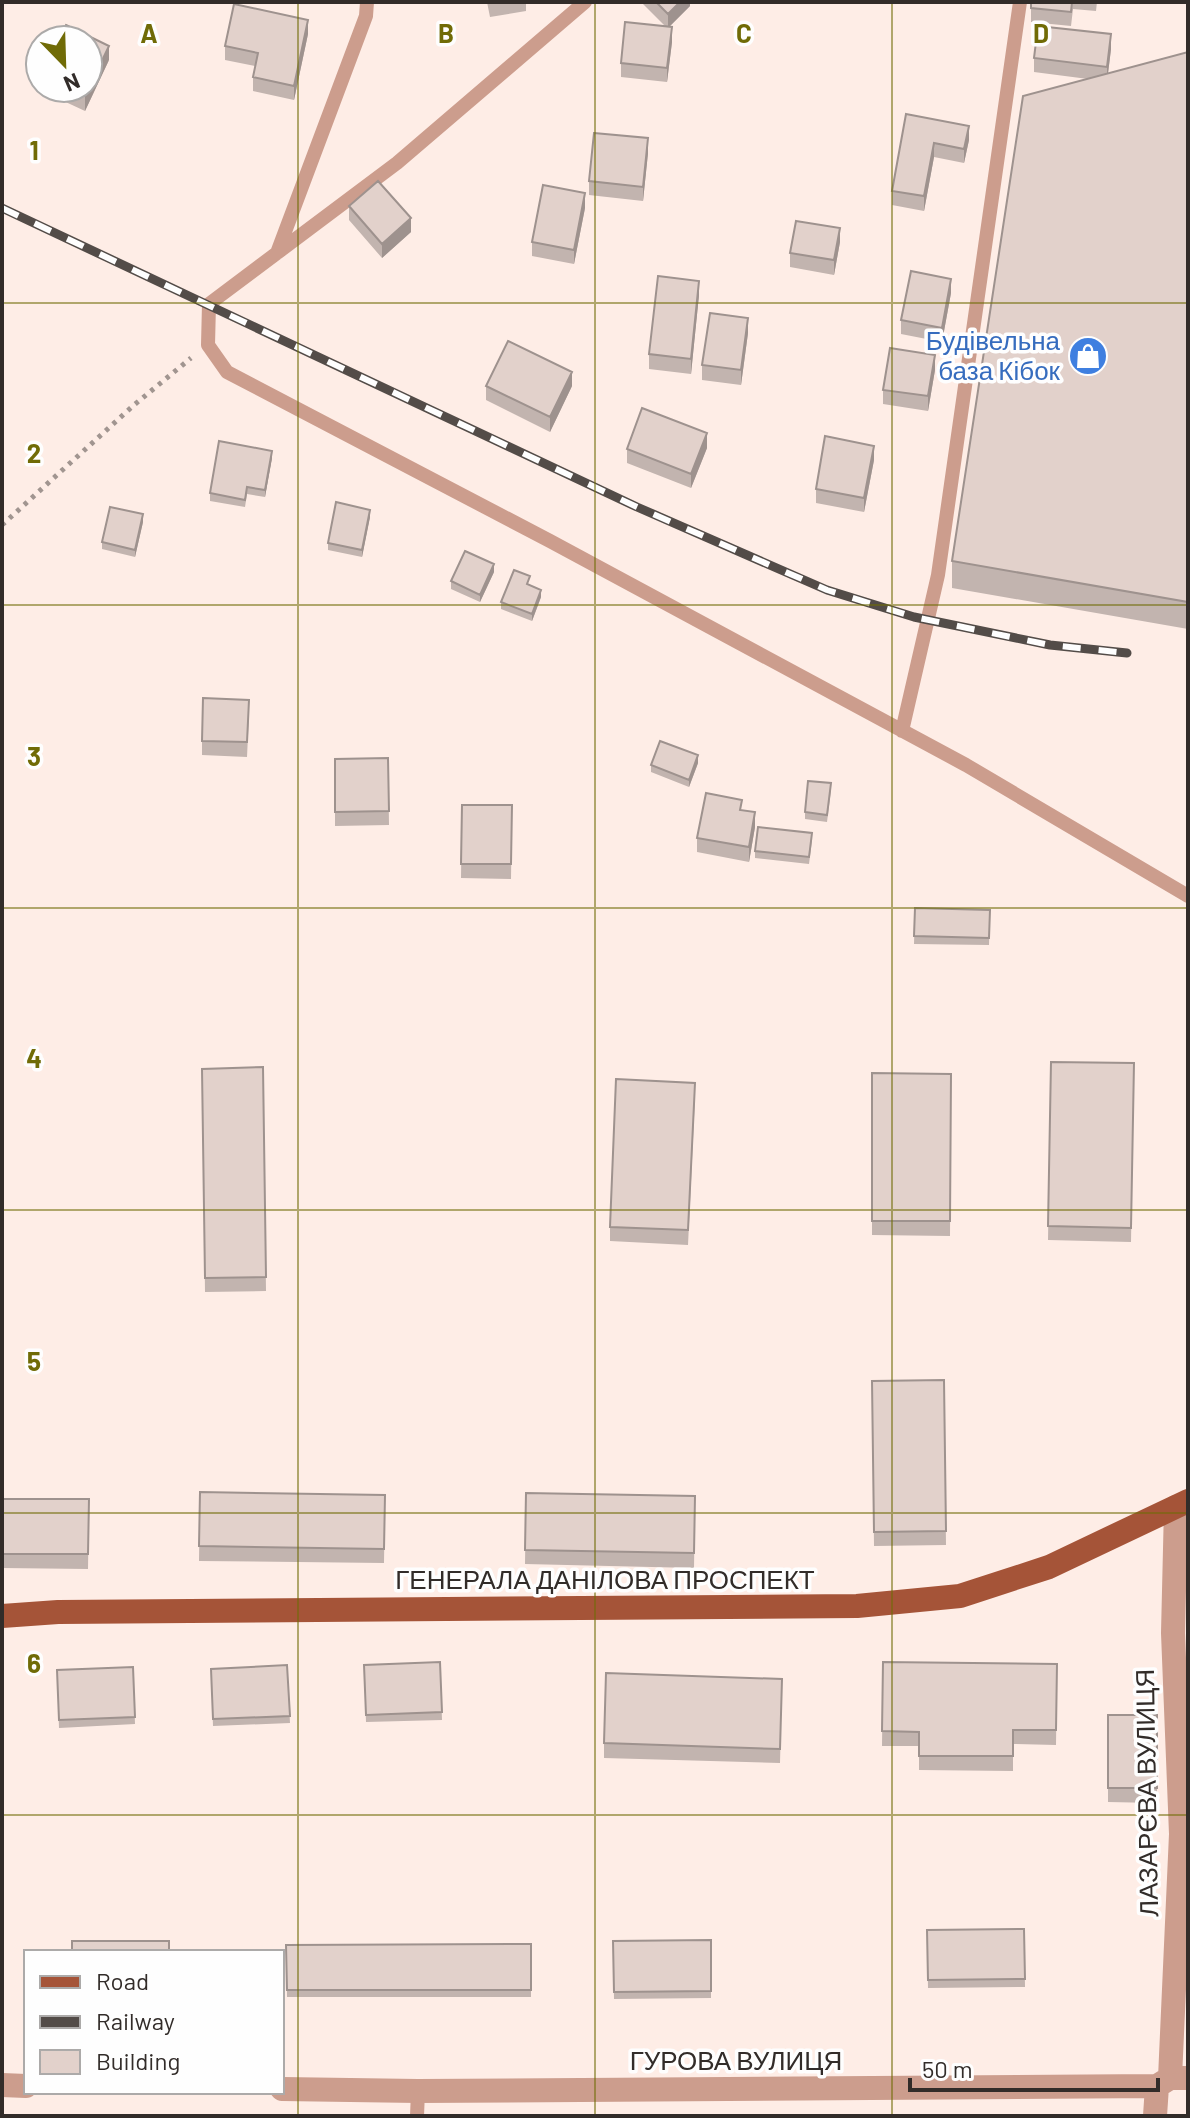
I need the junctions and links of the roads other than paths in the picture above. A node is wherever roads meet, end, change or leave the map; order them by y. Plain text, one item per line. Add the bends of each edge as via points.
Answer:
1 (367, 2) edge
2 (583, 2) edge
3 (1020, 2) edge
4 (277, 254) junction
5 (902, 731) junction
6 (1188, 896) edge
7 (1182, 1504) edge
8 (2, 1616) edge
9 (1180, 1633) edge
10 (1184, 1833) edge
11 (1172, 2081) edge
12 (2, 2085) edge
13 (24, 2086) edge
14 (284, 2089) edge
15 (418, 2091) junction
16 (417, 2116) edge
17 (1155, 2116) edge

1 - 4 lane
2 - 4 lane via 397,163
3 - 5 lane via 938,575
4 - 5 lane via 209,304 208,345 227,372
5 - 6 lane
7 - 8 main road, ГЕНЕРАЛА ДАНІЛОВА ПРОСПЕКТ via 1049,1567 960,1596 857,1606
7 - 9 street, ЛАЗАРЄВА ВУЛИЦЯ
9 - 10 street, ЛАЗАРЄВА ВУЛИЦЯ
10 - 11 street, ЛАЗАРЄВА ВУЛИЦЯ
11 - 15 street, ГУРОВА ВУЛИЦЯ
11 - 17 street, ЛАЗАРЄВА ВУЛИЦЯ
12 - 13 street
14 - 15 street, ГУРОВА ВУЛИЦЯ
15 - 16 lane

